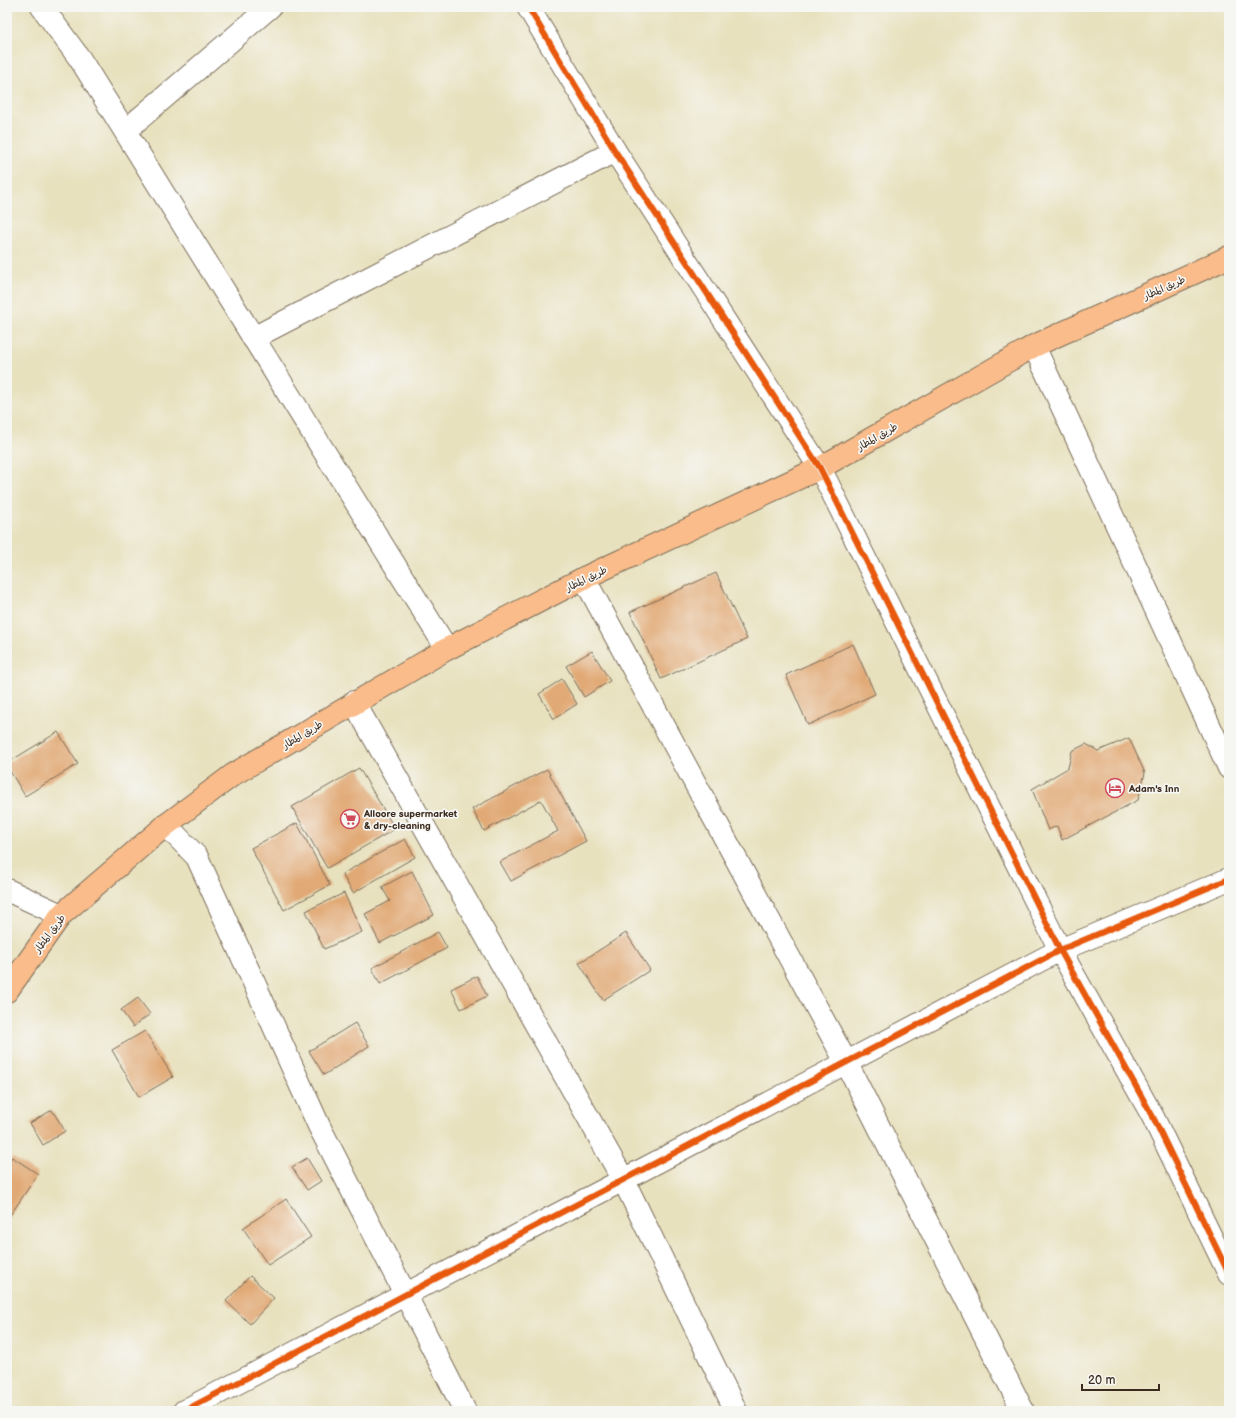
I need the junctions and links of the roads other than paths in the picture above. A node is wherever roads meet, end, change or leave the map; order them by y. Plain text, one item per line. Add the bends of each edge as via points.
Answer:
1 (42, 7) edge
2 (270, 7) edge
3 (528, 7) edge
4 (125, 131) junction
5 (615, 151) junction
6 (1229, 257) edge
7 (253, 338) junction
8 (1034, 346) junction
9 (820, 468) junction
10 (584, 578) junction
11 (447, 649) junction
12 (354, 702) junction
13 (1229, 768) edge
14 (166, 825) junction
15 (1229, 879) edge
16 (7, 890) edge
17 (61, 915) junction
18 (1060, 950) junction
19 (7, 991) edge
20 (846, 1062) junction
21 (623, 1180) junction
22 (1229, 1274) edge
23 (406, 1294) junction
24 (184, 1411) edge
25 (465, 1411) edge
26 (736, 1411) edge
27 (1023, 1411) edge

1 - 4 street via 80,59
2 - 4 street
3 - 5 street
4 - 7 street
5 - 7 street
5 - 9 street
6 - 8 main road, طريق المطار
7 - 11 street
8 - 9 main road, طريق المطار
8 - 13 street
9 - 10 main road, طريق المطار
9 - 18 street
10 - 11 main road, طريق المطار
10 - 20 street
11 - 12 main road, طريق المطار
12 - 14 main road, طريق المطار via 234,774
12 - 21 street
14 - 17 main road, طريق المطار
14 - 23 street via 197,857 319,1126
15 - 18 street
16 - 17 street
17 - 19 main road, طريق المطار
18 - 20 street
18 - 22 street via 1153,1117
20 - 21 street
20 - 27 street
21 - 23 street
21 - 26 street
23 - 24 street
23 - 25 street

